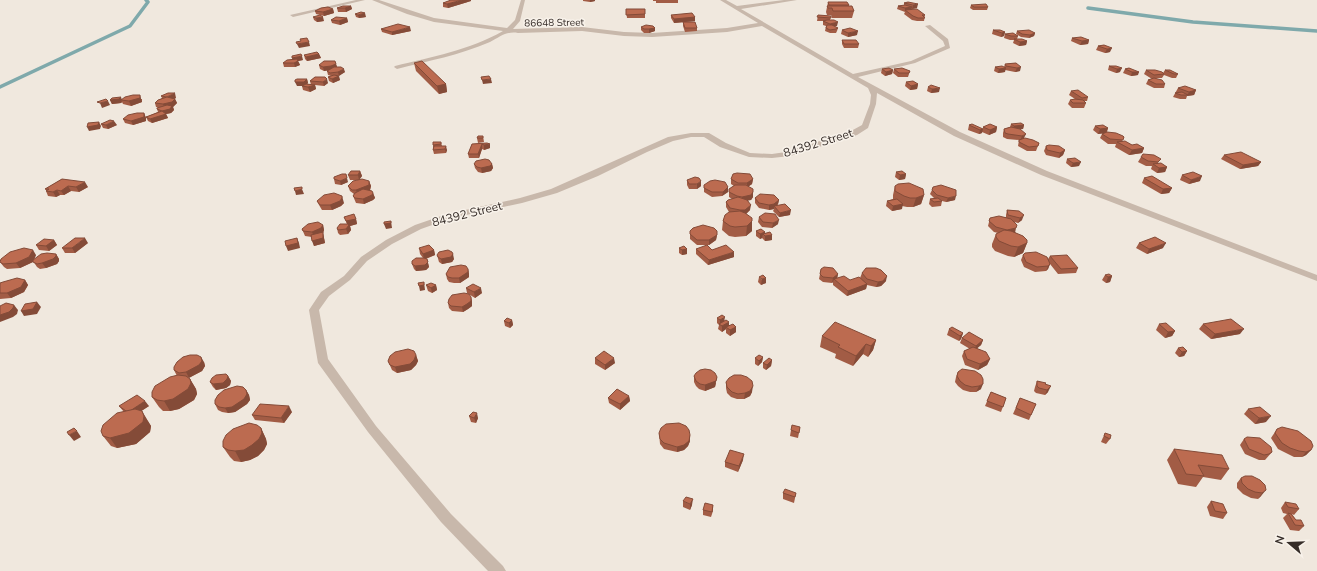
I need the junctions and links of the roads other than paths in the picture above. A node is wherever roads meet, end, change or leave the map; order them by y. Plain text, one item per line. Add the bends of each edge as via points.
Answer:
1 (363, 0) edge
2 (374, 0) edge
3 (523, 0) edge
4 (723, 0) edge
5 (795, 0) edge
6 (736, 8) junction
7 (293, 15) dead end
8 (762, 24) junction
9 (928, 26) dead end
10 (507, 31) junction
11 (397, 66) dead end
12 (852, 76) junction
13 (871, 87) junction
14 (1317, 278) edge
15 (498, 571) edge

1 - 7 street
2 - 10 street, 86648 Street via 434,20
3 - 10 street via 516,22
4 - 6 street
5 - 6 street
6 - 8 street
8 - 10 street, 86648 Street via 727,30 637,35 582,29
8 - 12 street
9 - 12 street via 946,40 948,47 912,63
10 - 11 street via 464,50
12 - 13 street
13 - 14 street via 957,134 1044,173
13 - 15 street, 84392 Street via 874,104 865,126 854,133 787,154 772,156 749,155 723,146 706,136 691,135 672,139 554,191 450,216 418,227 389,242 364,260 347,278 325,294 314,310 322,360 372,429 446,518

